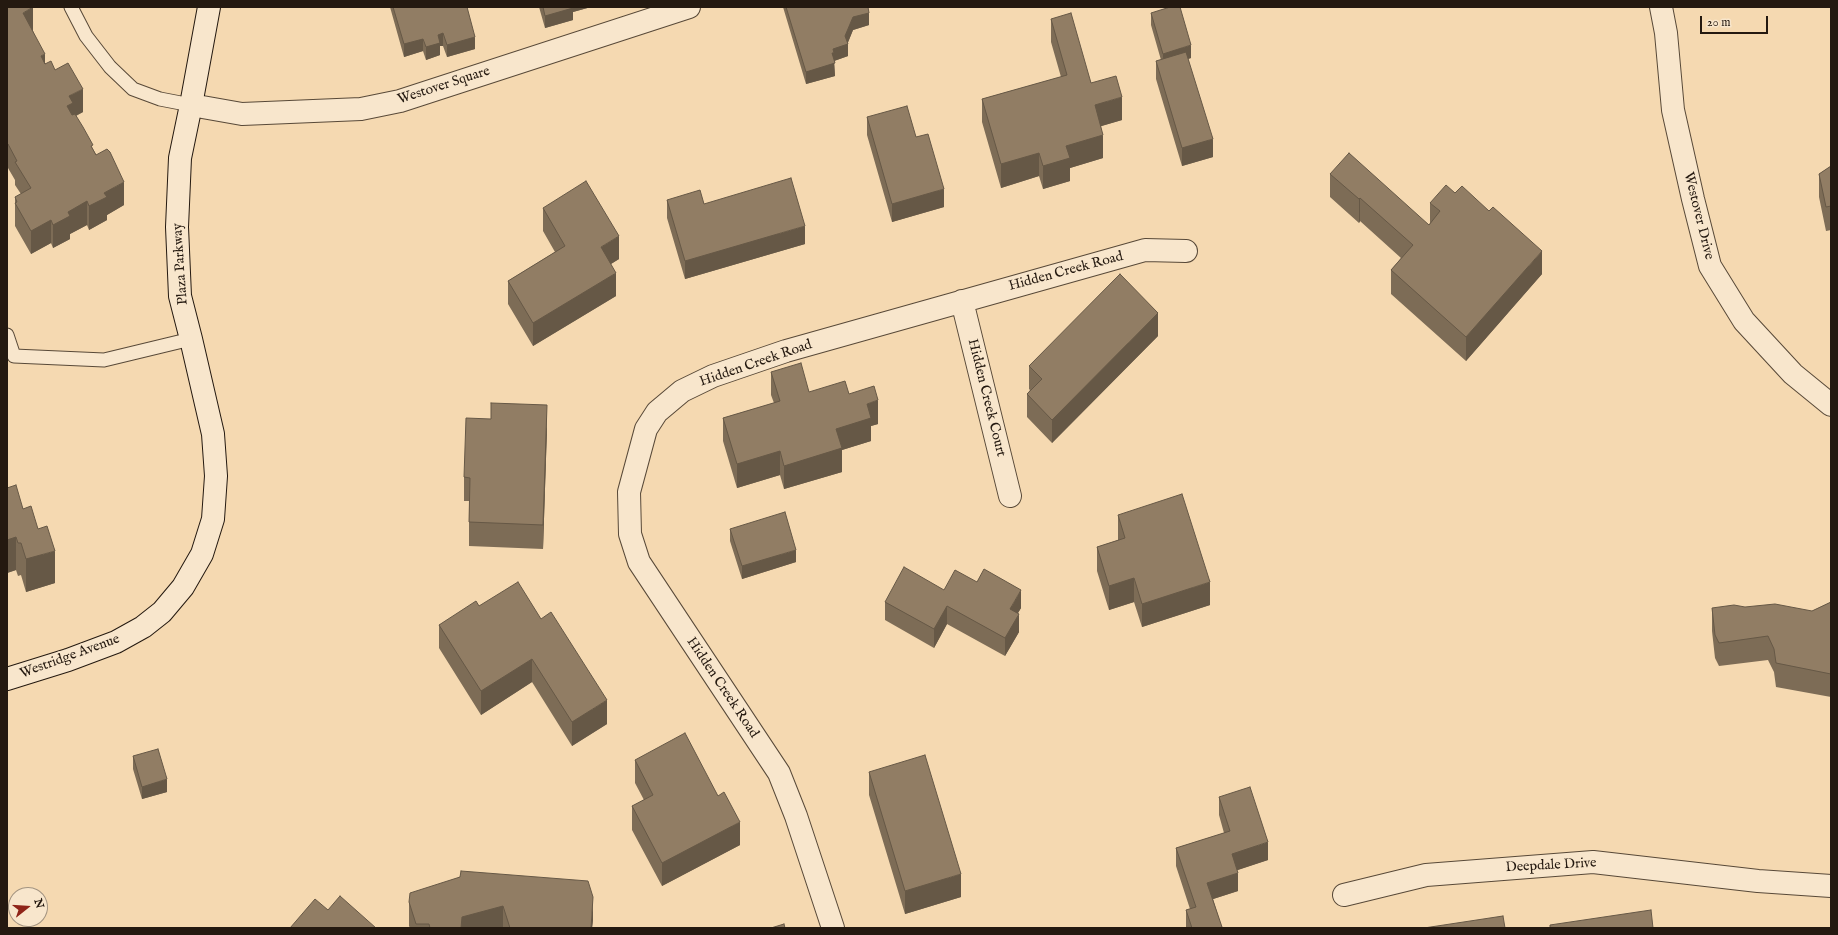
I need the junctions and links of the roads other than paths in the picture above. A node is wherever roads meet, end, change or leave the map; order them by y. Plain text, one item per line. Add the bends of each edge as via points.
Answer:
1 (71, 7) edge
2 (208, 7) edge
3 (689, 7) edge
4 (1661, 7) edge
5 (191, 105) junction
6 (1186, 251) dead end
7 (962, 301) junction
8 (7, 335) edge
9 (192, 339) junction
10 (1831, 405) edge
11 (1010, 496) dead end
12 (196, 564) joint
13 (7, 679) edge
14 (1831, 886) edge
15 (1344, 895) dead end
16 (833, 928) edge

1 - 5 lane via 86,36 110,67 133,89 160,99
2 - 5 street, Plaza Parkway
3 - 5 street, Westover Square via 400,101 361,110 242,114
4 - 10 street, Westover Drive via 1673,110 1710,266 1744,320 1793,374
5 - 9 street, Plaza Parkway via 180,158 177,227 180,296
6 - 7 street, Hidden Creek Road via 1145,250
7 - 11 street, Hidden Creek Court
7 - 16 street, Hidden Creek Road via 786,351 713,376 682,391 657,412 646,429 629,492 630,534 639,562 779,773
8 - 9 lane via 14,356 104,360
9 - 12 street, Plaza Parkway via 213,434 216,476 213,519 202,554
12 - 13 street, Westridge Avenue via 183,587 162,612 143,627 116,642
14 - 15 street, Deepdale Drive via 1758,881 1593,862 1426,875

